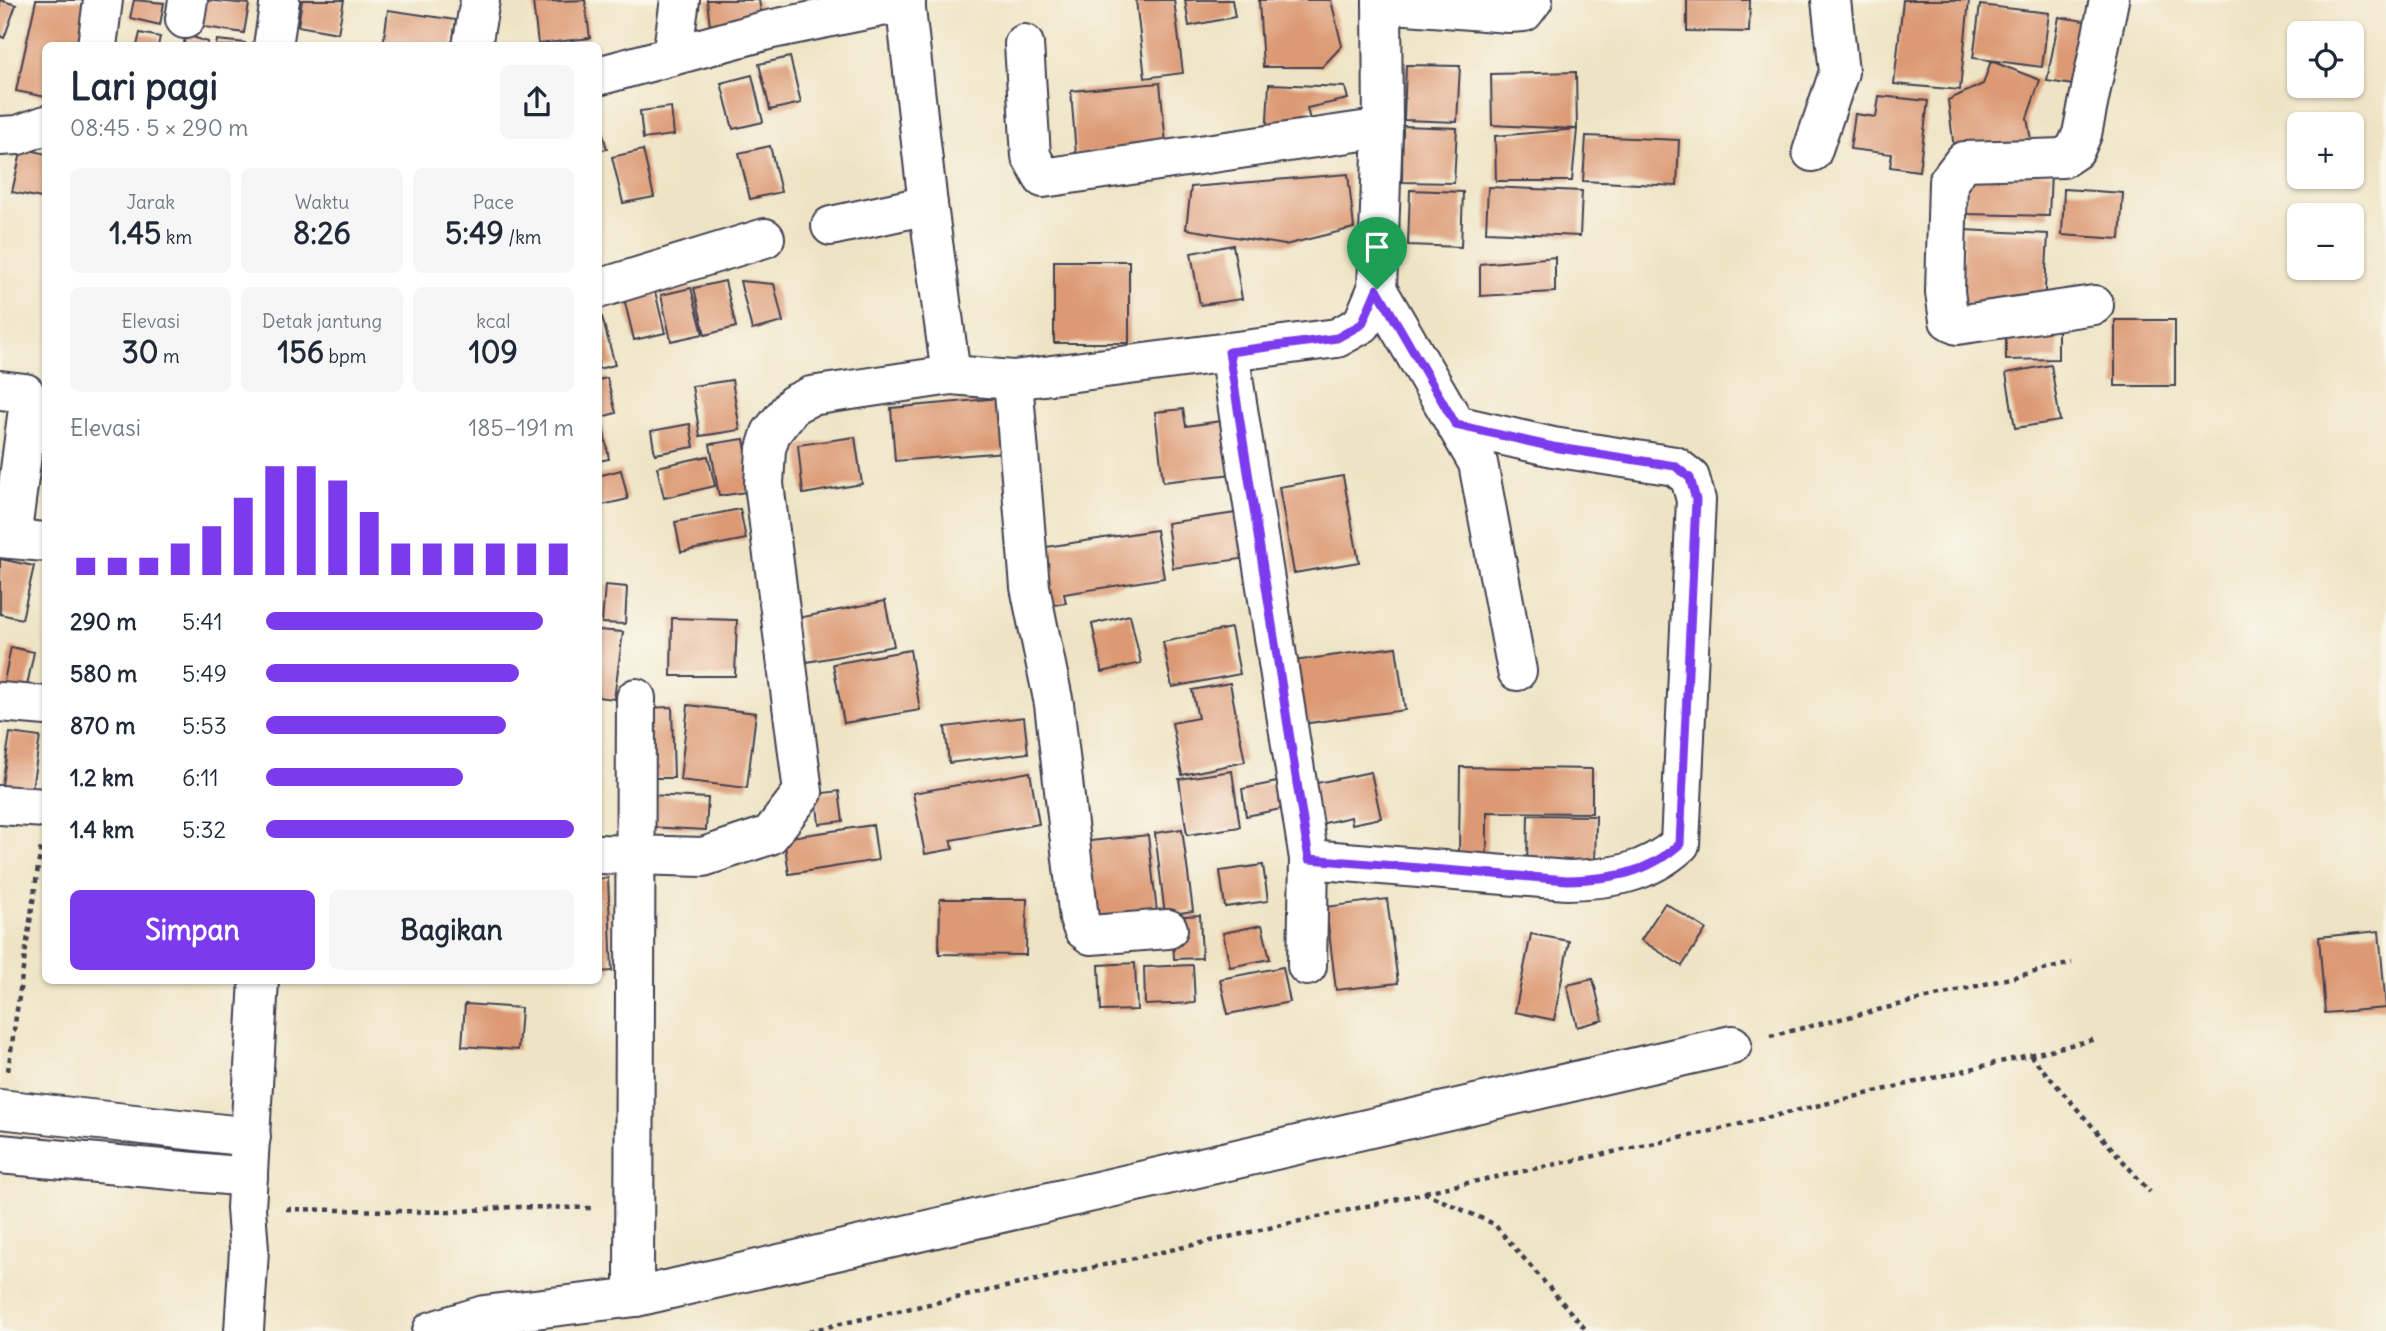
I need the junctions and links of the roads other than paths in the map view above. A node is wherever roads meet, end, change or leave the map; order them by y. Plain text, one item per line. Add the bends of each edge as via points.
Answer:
1 (103, 0) edge
2 (280, 0) edge
3 (480, 0) edge
4 (680, 0) edge
5 (1533, 0) edge
6 (1831, 0) edge
7 (906, 1) edge
8 (1382, 2) edge
9 (2101, 3) edge
10 (98, 42) edge
11 (274, 42) edge
12 (473, 42) edge
13 (1024, 44) dead end
14 (672, 56) junction
15 (602, 75) edge
16 (42, 126) edge
17 (1383, 128) junction
18 (0, 136) edge
19 (1811, 152) dead end
20 (928, 205) junction
21 (831, 226) dead end
22 (765, 238) dead end
23 (602, 288) edge
24 (1377, 289) junction
25 (2094, 305) dead end
26 (1229, 352) junction
27 (951, 375) junction
28 (1013, 380) junction
29 (0, 390) edge
30 (1456, 425) junction
31 (19, 539) edge
32 (1517, 671) dead end
33 (636, 698) dead end
34 (0, 702) edge
35 (42, 706) edge
36 (0, 805) edge
37 (42, 820) edge
38 (616, 855) edge
39 (1309, 859) junction
40 (1168, 929) dead end
41 (1307, 967) dead end
42 (259, 984) edge
43 (1732, 1045) road end
44 (1, 1109) edge
45 (251, 1137) junction
46 (0, 1154) edge
47 (247, 1193) junction
48 (636, 1297) junction
49 (244, 1331) edge
50 (432, 1331) edge

1 - 10 street
2 - 11 street
3 - 12 street
4 - 14 street
5 - 8 street via 1524,12 1508,13
6 - 19 street via 1839,72
7 - 14 street
7 - 20 street
8 - 17 street
9 - 25 street via 2082,134 2075,150 2063,158 1964,161 1948,182 1945,292 1949,320 1957,325
13 - 17 street via 1031,156 1043,178
14 - 15 street
16 - 18 street
17 - 24 street
20 - 21 street
20 - 27 street
22 - 23 street
24 - 26 street via 1362,324 1337,338
24 - 30 street
26 - 28 street
26 - 39 street
27 - 28 street
27 - 38 street via 811,396 794,404 771,433 764,484 803,792 770,835 703,857
28 - 40 street via 1030,587 1054,704 1079,919 1091,935
29 - 31 street via 25,393 29,401
30 - 32 street via 1478,463
30 - 39 street via 1553,447 1675,466 1690,478 1696,500 1680,844 1660,862 1606,879 1567,880
33 - 38 street
34 - 35 street
36 - 37 street
38 - 48 street
39 - 41 street
42 - 45 street
43 - 48 street
44 - 45 street
45 - 47 street
46 - 47 street
47 - 49 street
48 - 50 street via 484,1315

